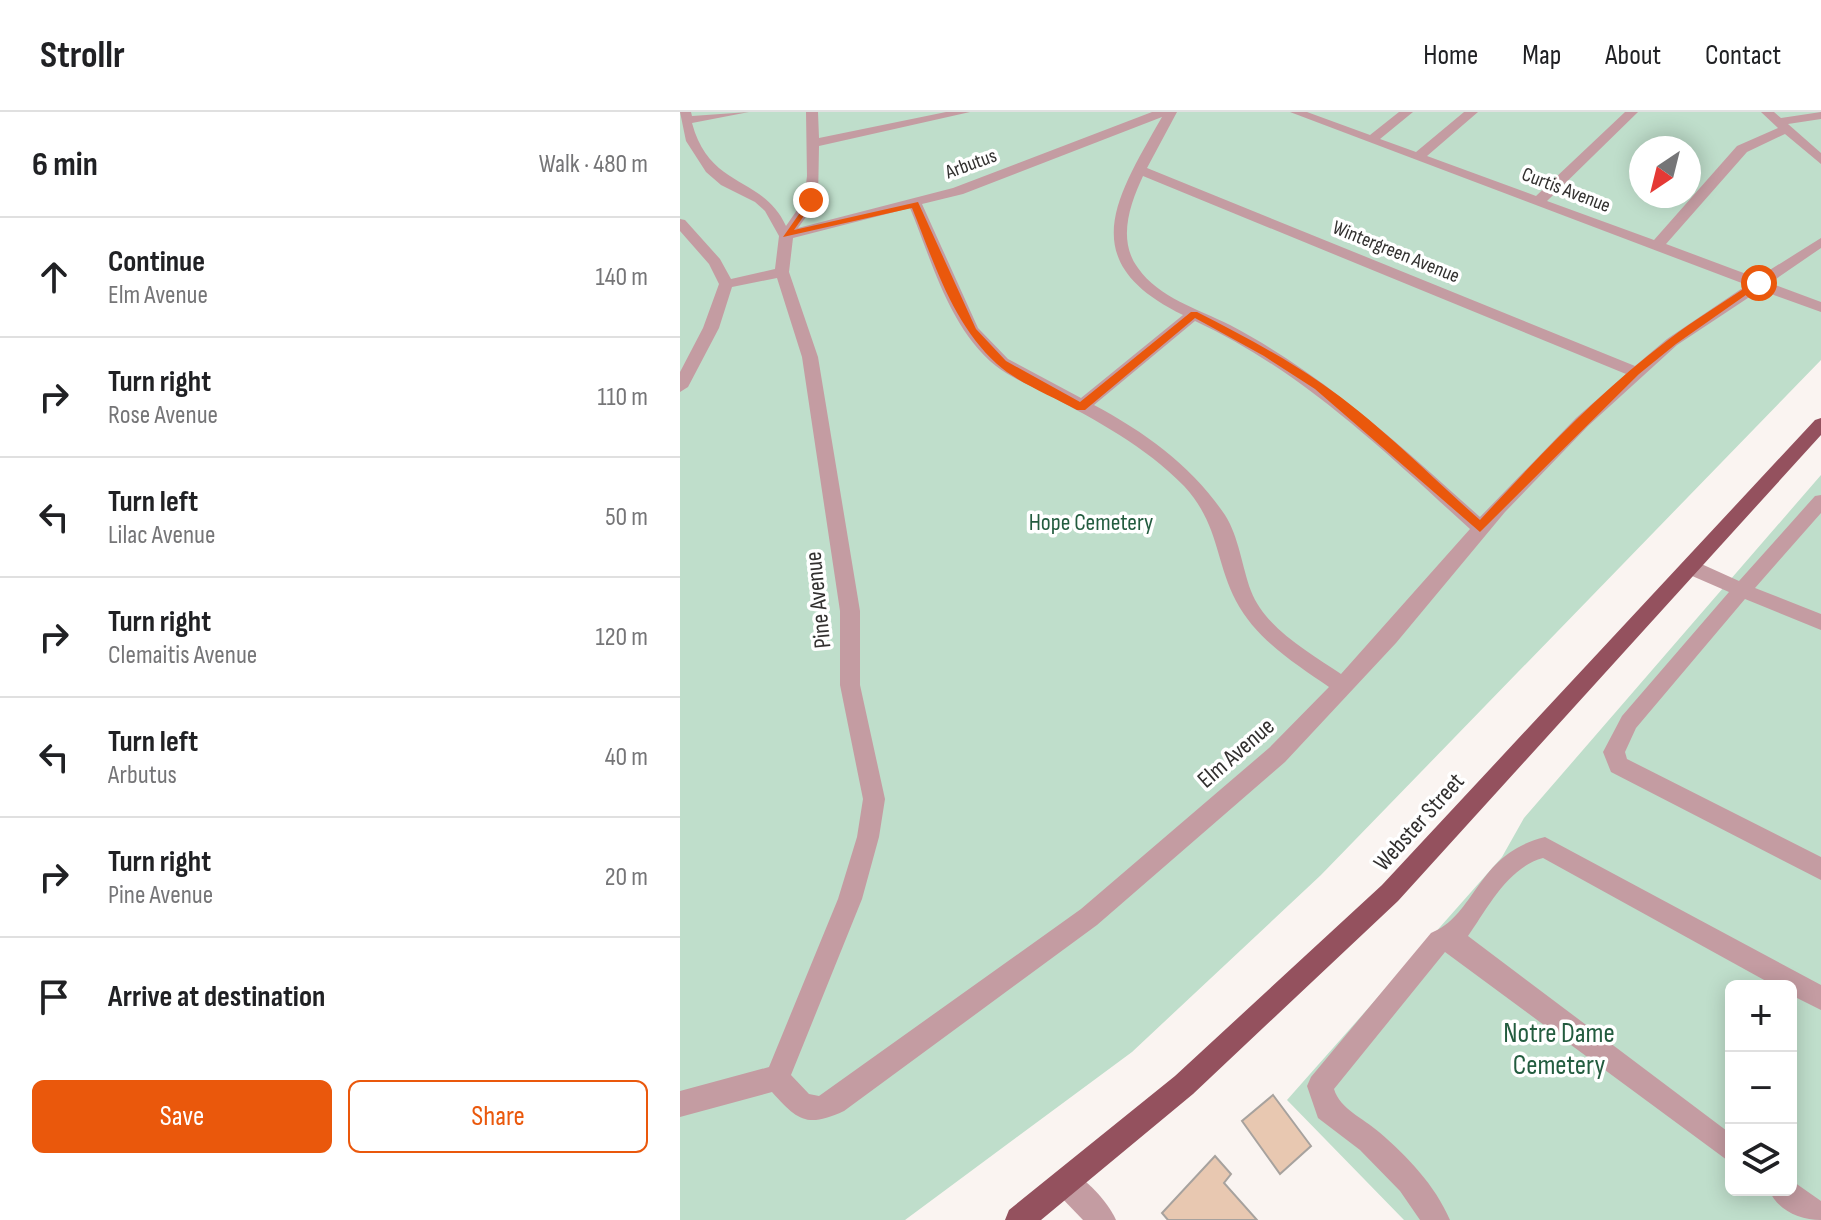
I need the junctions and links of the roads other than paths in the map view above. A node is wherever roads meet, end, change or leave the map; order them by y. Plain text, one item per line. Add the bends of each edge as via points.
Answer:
1 (743, 112) edge
2 (812, 112) edge
3 (964, 112) edge
4 (1163, 112) edge
5 (1171, 112) edge
6 (1296, 112) edge
7 (1407, 112) edge
8 (1472, 112) edge
9 (1632, 112) edge
10 (1767, 112) edge
11 (1821, 115) edge
12 (684, 116) edge
13 (1782, 126) junction
14 (1371, 140) junction
15 (813, 143) junction
16 (1417, 158) junction
17 (1821, 160) edge
18 (1141, 170) junction
19 (1539, 201) junction
20 (915, 204) junction
21 (680, 223) edge
22 (786, 235) junction
23 (1821, 242) edge
24 (1657, 246) junction
25 (782, 272) junction
26 (1759, 283) junction
27 (726, 284) junction
28 (1821, 307) edge
29 (1194, 314) junction
30 (1636, 372) junction
31 (680, 387) edge
32 (1081, 407) junction
33 (1821, 424) edge
34 (1821, 501) edge
35 (1480, 527) junction
36 (1690, 567) junction
37 (1742, 590) junction
38 (1821, 622) edge
39 (1344, 687) junction
40 (1821, 869) edge
41 (1452, 939) junction
42 (1821, 998) edge
43 (777, 1078) junction
44 (680, 1104) edge
45 (1725, 1145) edge
46 (1067, 1183) junction
47 (1791, 1196) edge
48 (1821, 1218) edge
49 (1019, 1220) edge
50 (1102, 1220) edge
51 (1436, 1220) edge

1 - 12 street
2 - 15 street, Pine Avenue
3 - 15 street
4 - 20 street, Arbutus
5 - 18 street
6 - 14 street, Curtis Avenue
7 - 14 street
8 - 16 street
9 - 19 street
10 - 13 street
11 - 13 street
12 - 22 street via 710,166 771,209
13 - 17 street
13 - 24 street via 1742,149
14 - 16 street, Curtis Avenue
15 - 22 street, Pine Avenue via 811,200
16 - 19 street, Curtis Avenue
18 - 29 street via 1119,229 1121,251 1151,290
18 - 30 street, Wintergreen Avenue
19 - 24 street, Curtis Avenue
20 - 22 street, Arbutus
20 - 32 street via 972,331 1002,363
21 - 27 street via 715,262
22 - 25 street, Pine Avenue
23 - 26 street, Elm Avenue
24 - 26 street, Curtis Avenue
25 - 27 street
25 - 43 street, Pine Avenue via 810,357 850,611 850,685 874,799 850,899
26 - 28 street, Curtis Avenue
26 - 30 street, Elm Avenue
27 - 31 street via 711,328
29 - 32 street
29 - 35 street via 1319,386
30 - 35 street, Elm Avenue
32 - 39 street via 1158,452 1192,484 1219,521 1244,598 1263,624
33 - 36 main road, Webster Street
34 - 37 street
35 - 39 street, Elm Avenue
36 - 37 street
36 - 46 main road, Webster Street via 1390,893 1195,1076
37 - 38 street
37 - 40 street via 1629,722 1614,752 1619,765 1648,782
39 - 43 street, Elm Avenue via 1277,755 1089,917 847,1093 820,1109 802,1106
41 - 42 street via 1502,873 1528,848 1545,847
41 - 45 street
41 - 51 street via 1439,941 1320,1086 1327,1109 1410,1181
43 - 44 street
46 - 49 main road, Webster Street
46 - 50 street
47 - 48 street

